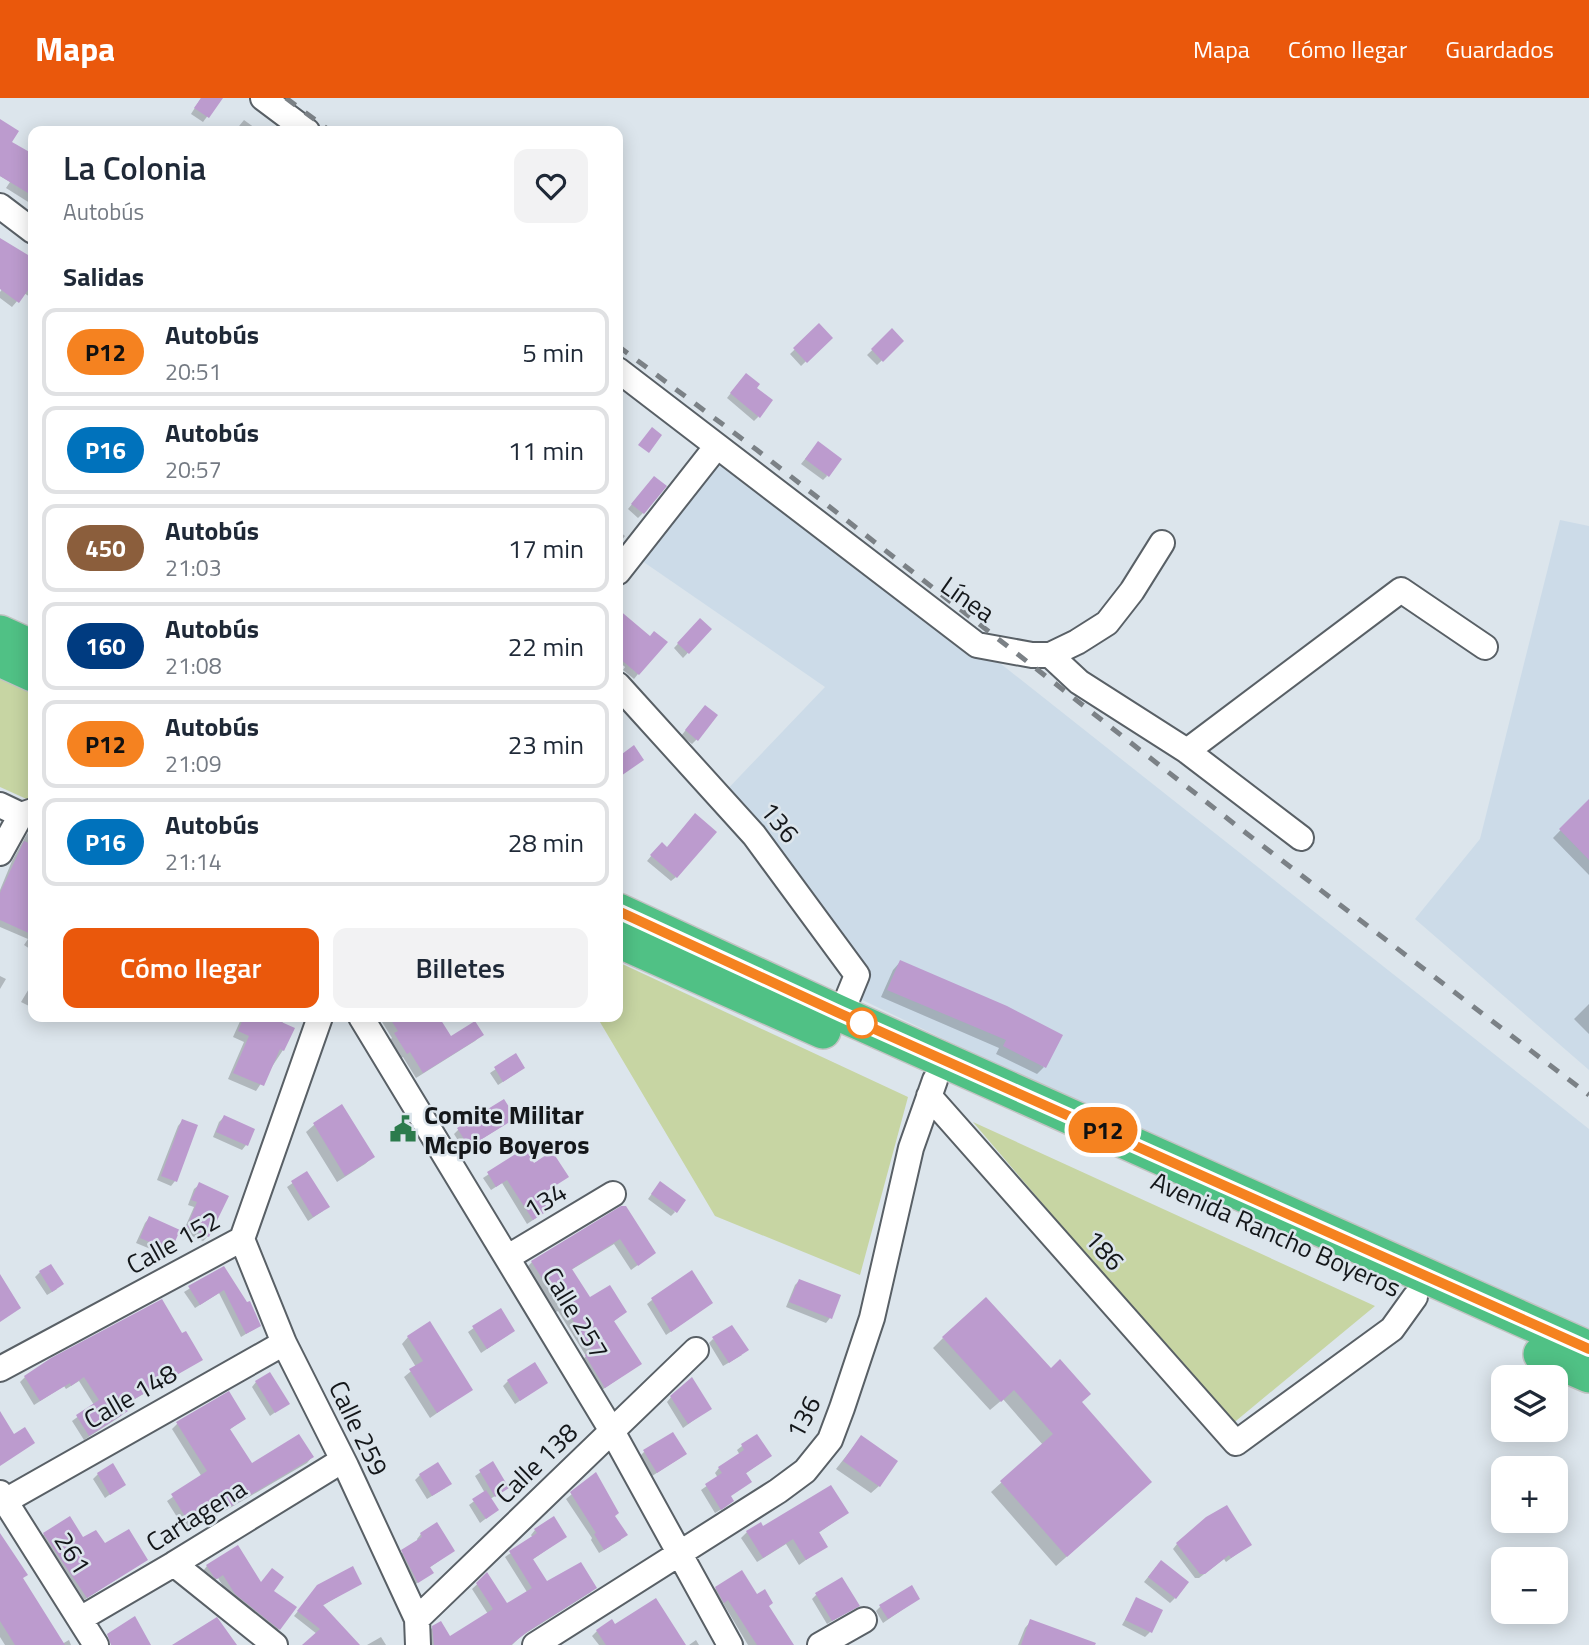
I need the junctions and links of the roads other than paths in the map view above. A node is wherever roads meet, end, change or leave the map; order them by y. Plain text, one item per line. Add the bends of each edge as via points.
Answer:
1 (263, 98) edge
2 (300, 126) edge
3 (0, 206) edge
4 (28, 226) edge
5 (623, 374) edge
6 (716, 446) junction
7 (1162, 543) dead end
8 (623, 566) edge
9 (0, 633) edge
10 (28, 646) edge
11 (1485, 647) dead end
12 (1050, 655) junction
13 (0, 659) edge
14 (28, 672) edge
15 (623, 691) edge
16 (1187, 751) junction
17 (18, 810) edge
18 (1301, 838) dead end
19 (0, 853) edge
20 (623, 913) edge
21 (623, 942) edge
22 (841, 1014) junction
23 (318, 1022) edge
24 (364, 1022) edge
25 (932, 1088) junction
26 (613, 1194) dead end
27 (242, 1239) junction
28 (508, 1257) junction
29 (1415, 1297) junction
30 (284, 1343) junction
31 (1589, 1349) edge
32 (696, 1350) dead end
33 (0, 1369) edge
34 (1589, 1375) edge
35 (612, 1432) junction
36 (342, 1460) junction
37 (3, 1497) edge
38 (680, 1553) junction
39 (174, 1564) junction
40 (80, 1619) junction
41 (417, 1619) junction
42 (864, 1620) dead end
43 (96, 1645) edge
44 (275, 1645) edge
45 (418, 1645) edge
46 (535, 1645) edge
47 (730, 1645) edge
48 (820, 1645) edge

1 - 2 street
3 - 4 street
5 - 6 street, Línea
6 - 8 street
6 - 12 street, Línea via 977,645
7 - 12 street via 1107,623
9 - 10 highway
11 - 16 street via 1401,590
12 - 16 street via 1079,682
13 - 14 highway
15 - 22 street, 136 via 754,835 857,975
16 - 18 street
17 - 19 street
20 - 22 highway, Avenida Rancho Boyeros
21 - 25 highway, Avenida Rancho Boyeros
22 - 31 highway, Avenida Rancho Boyeros
23 - 27 street, Calle 152
24 - 28 street, Calle 257
25 - 29 highway, Avenida Rancho Boyeros
25 - 29 street, 186 via 1236,1443 1392,1329
25 - 38 street, 136 via 911,1148 872,1318 830,1440 805,1471
26 - 28 street, 134
27 - 30 street, Calle 259
27 - 33 street, Calle 152
28 - 35 street, Calle 257
29 - 34 highway, Avenida Rancho Boyeros
30 - 36 street, Calle 259
30 - 37 street, Calle 148
32 - 35 street, Calle 138
35 - 38 street, Calle 257
35 - 41 street, Calle 138
36 - 39 street, Cartagena
36 - 41 street, Calle 259
37 - 40 street, 261
38 - 46 street, 136
38 - 47 street, Calle 257
39 - 40 street, Cartagena
39 - 44 street
40 - 43 street, 261
41 - 45 street, Calle 259
42 - 48 street

